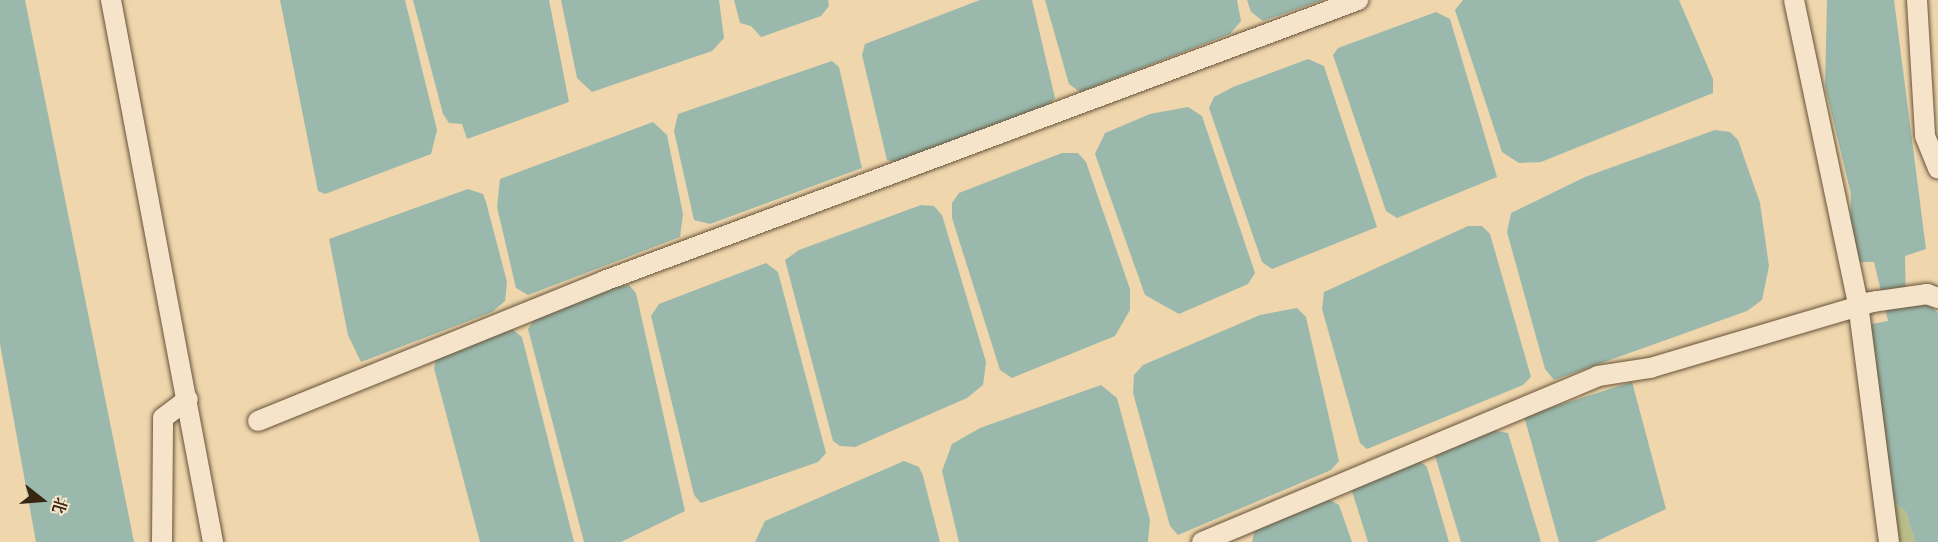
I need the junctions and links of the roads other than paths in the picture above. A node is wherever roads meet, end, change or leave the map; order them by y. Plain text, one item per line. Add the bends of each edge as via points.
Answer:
1 (111, 0) edge
2 (1358, 0) edge
3 (1794, 0) edge
4 (1917, 0) edge
5 (1938, 168) edge
6 (1932, 296) edge
7 (1867, 303) junction
8 (188, 399) junction
9 (258, 421) dead end
10 (162, 542) edge
11 (213, 542) edge
12 (1202, 542) edge
13 (1889, 542) edge

1 - 8 street
2 - 9 street via 604,281
3 - 7 street
4 - 5 street via 1925,136
6 - 7 street
7 - 12 street via 1650,368 1598,376
7 - 13 street
8 - 10 street via 163,418
8 - 11 street

